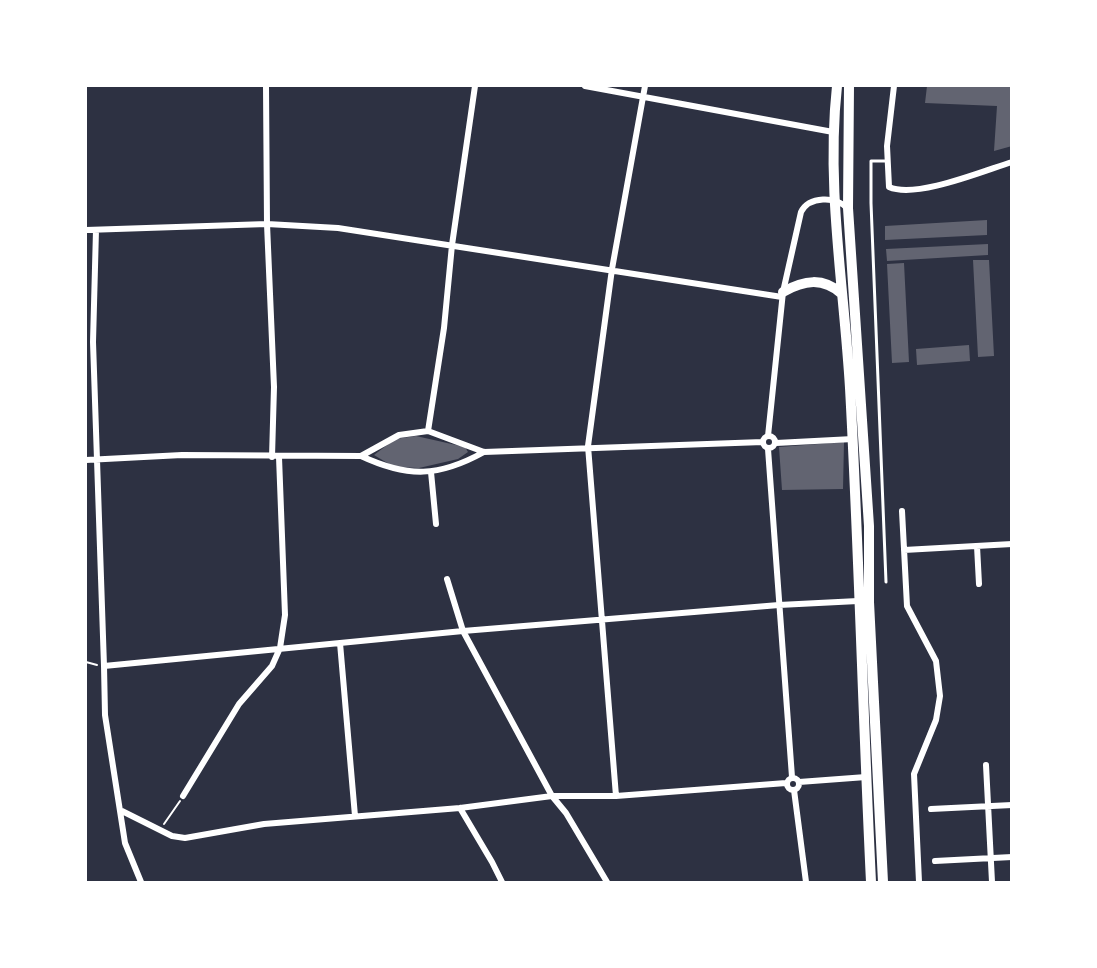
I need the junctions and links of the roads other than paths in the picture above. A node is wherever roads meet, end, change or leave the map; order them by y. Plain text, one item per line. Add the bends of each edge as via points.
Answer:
1 (266, 86) edge
2 (475, 86) edge
3 (585, 86) edge
4 (645, 86) edge
5 (837, 86) edge
6 (849, 86) edge
7 (894, 86) edge
8 (644, 95) junction
9 (833, 132) junction
10 (887, 161) junction
11 (1011, 162) edge
12 (848, 187) junction
13 (833, 199) junction
14 (848, 208) junction
15 (267, 224) junction
16 (86, 230) edge
17 (96, 230) junction
18 (452, 244) junction
19 (612, 269) junction
20 (782, 294) junction
21 (842, 294) junction
22 (428, 431) junction
23 (765, 439) junction
24 (853, 439) junction
25 (776, 443) junction
26 (588, 446) junction
27 (768, 449) junction
28 (484, 452) junction
29 (362, 456) junction
30 (276, 457) junction
31 (96, 459) junction
32 (86, 460) edge
33 (431, 472) junction
34 (902, 511) dead end
35 (436, 524) dead end
36 (1011, 544) edge
37 (976, 546) junction
38 (904, 550) junction
39 (447, 579) dead end
40 (886, 582) dead end
41 (979, 584) dead end
42 (858, 601) junction
43 (779, 605) junction
44 (603, 620) junction
45 (463, 631) junction
46 (340, 643) junction
47 (280, 648) junction
48 (104, 666) junction
49 (986, 765) dead end
50 (792, 777) junction
51 (866, 777) junction
52 (799, 782) junction
53 (786, 783) junction
54 (794, 790) junction
55 (183, 796) road end
56 (552, 796) junction
57 (616, 796) junction
58 (1011, 805) edge
59 (988, 806) junction
60 (460, 808) junction
61 (930, 809) dead end
62 (122, 811) junction
63 (355, 816) junction
64 (1011, 858) edge
65 (991, 859) junction
66 (935, 861) dead end
67 (141, 882) edge
68 (502, 882) edge
69 (607, 882) edge
70 (806, 882) edge
71 (871, 882) edge
72 (883, 882) edge
73 (919, 882) edge
74 (992, 882) edge

1 - 15 street
2 - 18 street
3 - 8 street
4 - 8 street
5 - 9 highway
6 - 12 highway
7 - 10 street
8 - 9 street
8 - 19 street
9 - 13 highway
10 - 11 street via 888,185 902,191
10 - 40 lane via 871,161
12 - 13 highway
12 - 14 highway
13 - 14 street
13 - 20 street via 803,207
13 - 21 highway
14 - 72 highway via 869,526
15 - 17 street
15 - 18 street via 338,228
15 - 30 street
16 - 17 street
17 - 31 street
18 - 19 street
18 - 22 street
19 - 20 street
19 - 26 street
20 - 21 highway via 803,282 825,283
20 - 23 street
21 - 24 highway
22 - 28 street
22 - 29 street via 399,435
23 - 25 street via 773,437
23 - 26 street
23 - 27 street
24 - 25 street
24 - 42 highway
25 - 27 street
26 - 28 street
26 - 44 street
27 - 43 street
28 - 33 street
29 - 30 street
29 - 33 street via 394,470
30 - 31 street via 182,455
30 - 47 street via 285,615
31 - 32 street
31 - 48 street
33 - 35 street
34 - 38 street
36 - 37 street
37 - 38 street
37 - 41 street
38 - 73 street via 908,606 936,661 940,696 936,720 914,774
39 - 45 street
42 - 43 street
42 - 51 highway
43 - 44 street
43 - 50 street
44 - 45 street
44 - 57 street
45 - 46 street
45 - 56 street
46 - 47 street
46 - 63 street
47 - 48 street
47 - 55 street via 273,666 239,704
48 - 62 street via 105,715
49 - 59 street
50 - 52 street
50 - 53 street
51 - 52 street
51 - 71 highway
52 - 54 street
53 - 54 street
53 - 57 street
54 - 70 street
56 - 57 street
56 - 60 street
56 - 69 street
58 - 59 street
59 - 61 street
59 - 65 street
60 - 63 street
60 - 68 street
62 - 63 street via 178,838 264,824
62 - 67 street via 124,843
64 - 65 street
65 - 66 street
65 - 74 street

